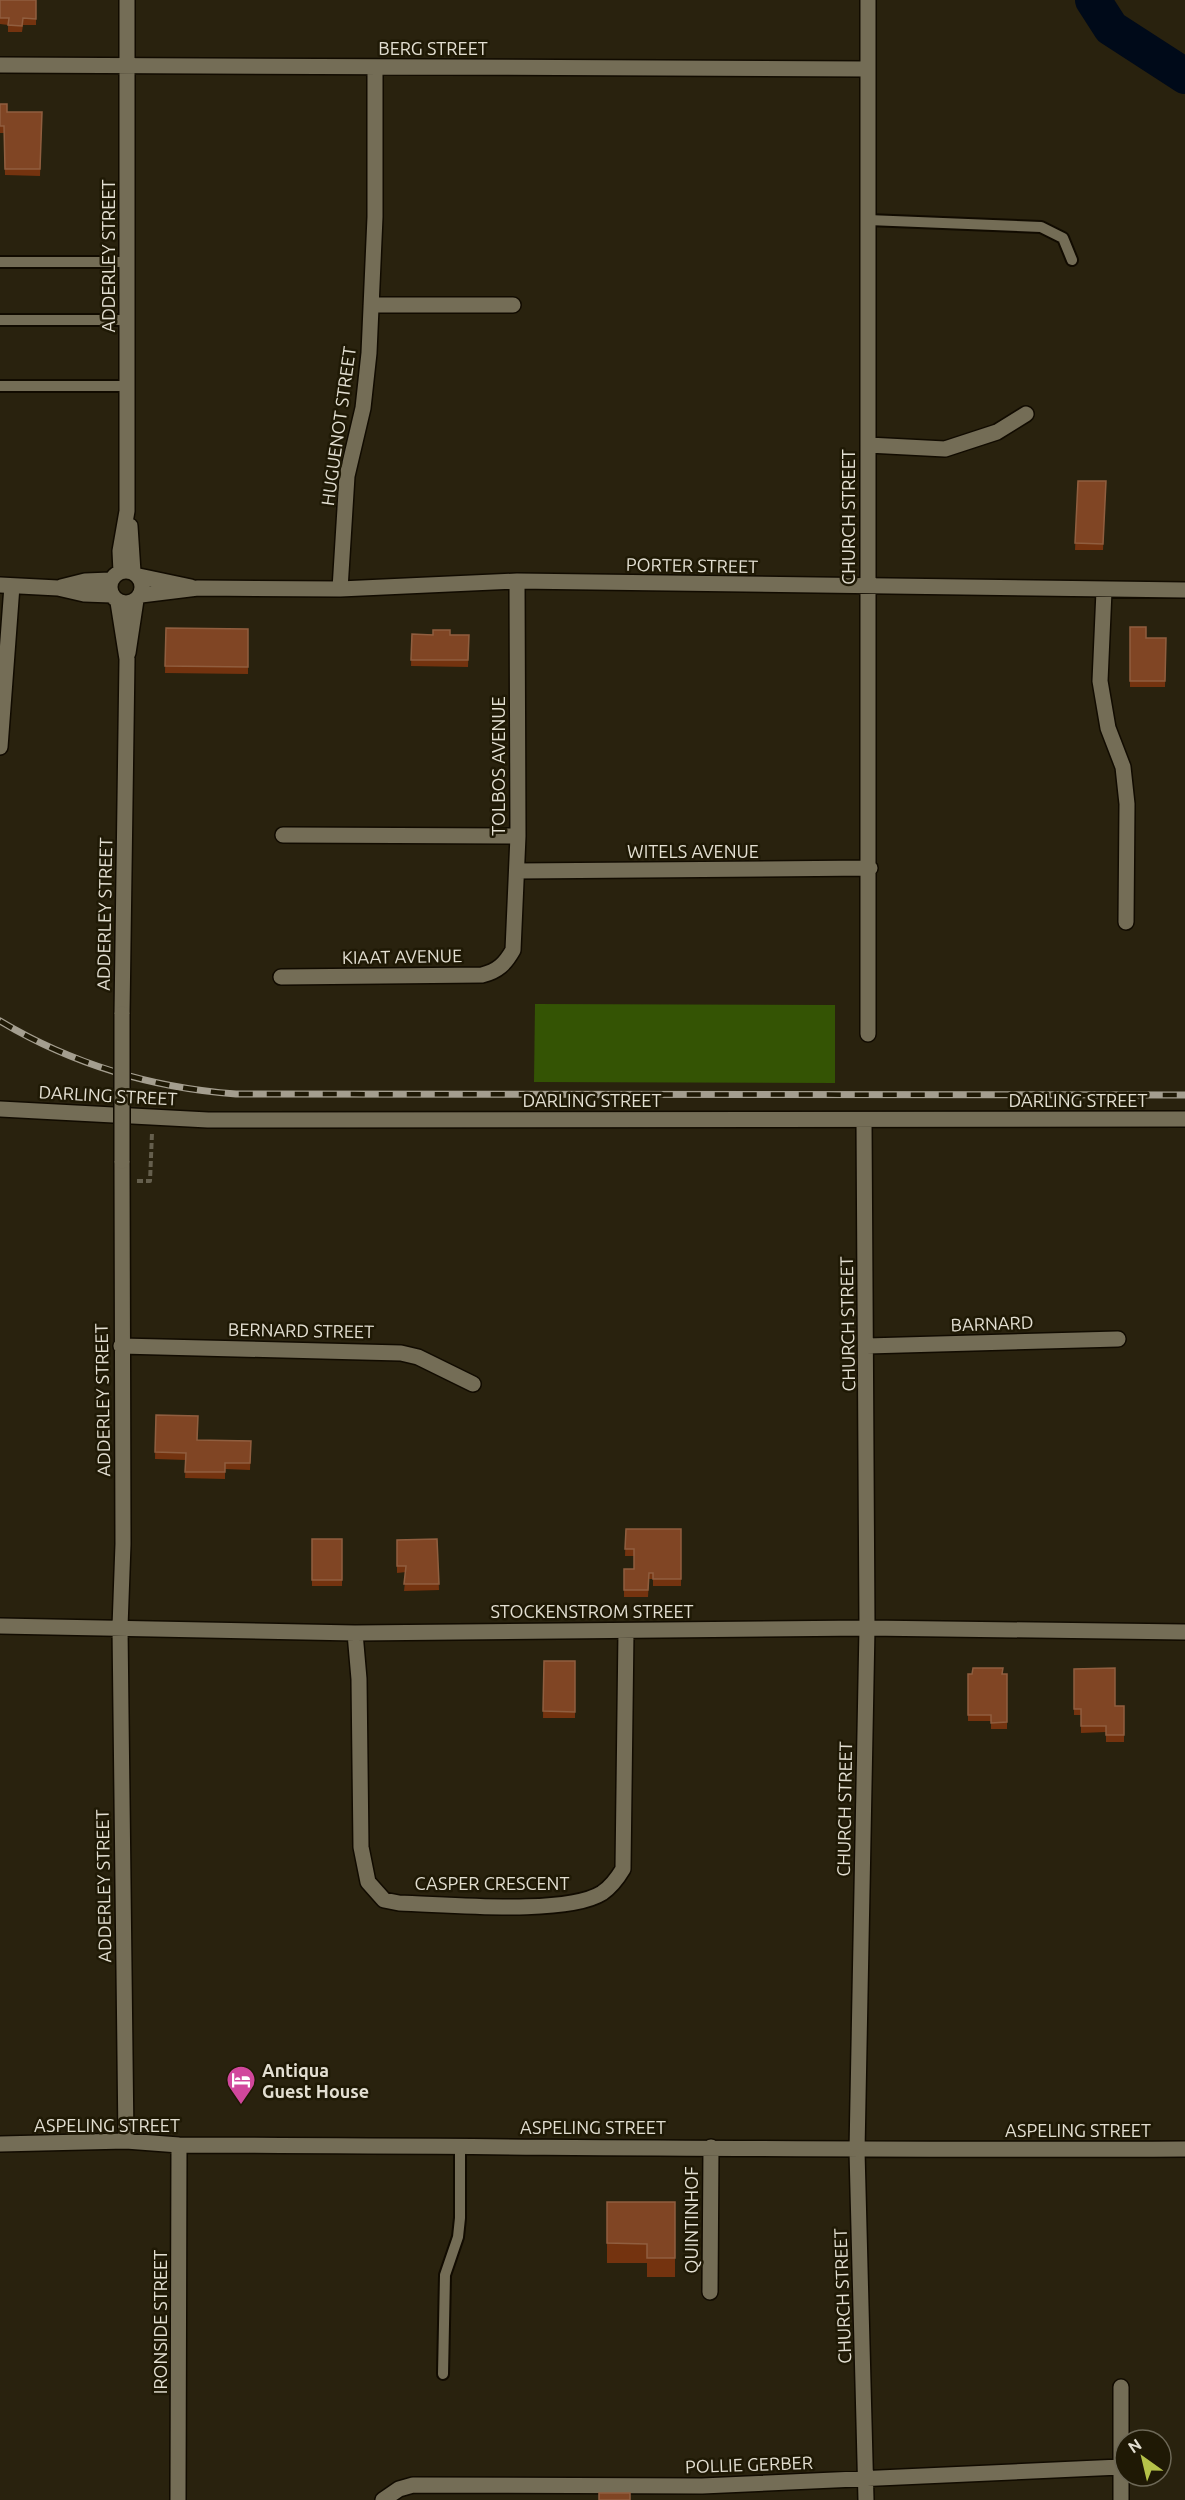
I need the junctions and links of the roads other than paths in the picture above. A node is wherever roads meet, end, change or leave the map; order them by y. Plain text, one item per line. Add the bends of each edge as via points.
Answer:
1 (127, 0) edge
2 (868, 0) edge
3 (0, 65) edge
4 (128, 66) junction
5 (375, 67) junction
6 (867, 69) junction
7 (868, 220) junction
8 (1072, 260) dead end
9 (0, 262) edge
10 (127, 262) junction
11 (371, 305) junction
12 (513, 305) dead end
13 (0, 320) edge
14 (127, 320) junction
15 (0, 386) edge
16 (127, 386) junction
17 (1026, 414) dead end
18 (868, 445) junction
19 (517, 581) junction
20 (122, 583) junction
21 (6, 586) edge
22 (868, 587) junction
23 (198, 588) junction
24 (340, 589) junction
25 (1185, 590) edge
26 (1104, 591) junction
27 (138, 597) junction
28 (127, 659) junction
29 (0, 747) edge
30 (283, 835) dead end
31 (518, 836) junction
32 (870, 868) junction
33 (517, 871) junction
34 (1126, 922) dead end
35 (513, 950) joint
36 (281, 977) dead end
37 (868, 1034) dead end
38 (0, 1110) edge
39 (1185, 1119) edge
40 (864, 1120) junction
41 (1118, 1339) dead end
42 (121, 1346) junction
43 (867, 1346) junction
44 (473, 1384) dead end
45 (0, 1626) edge
46 (120, 1627) junction
47 (867, 1628) junction
48 (626, 1631) junction
49 (1185, 1632) edge
50 (355, 1633) junction
51 (126, 2141) junction
52 (0, 2144) edge
53 (179, 2145) junction
54 (460, 2146) junction
55 (711, 2147) junction
56 (1185, 2149) edge
57 (857, 2151) junction
58 (710, 2292) dead end
59 (442, 2374) dead end
60 (1121, 2387) dead end
61 (1120, 2428) edge
62 (1113, 2467) edge
63 (867, 2480) junction
64 (178, 2500) edge
65 (383, 2500) edge
66 (866, 2500) edge

1 - 4 street, ADDERLEY STREET
2 - 6 street, CHURCH STREET
3 - 4 street, BERG STREET
4 - 5 street, BERG STREET
4 - 10 street, ADDERLEY STREET
5 - 6 street, BERG STREET
5 - 11 street, HUGUENOT STREET
6 - 7 street, CHURCH STREET
7 - 8 lane via 1041,227 1063,238
7 - 18 street, CHURCH STREET
9 - 10 lane
10 - 14 street, ADDERLEY STREET
11 - 12 street
11 - 24 street, HUGUENOT STREET via 363,408 347,476
13 - 14 lane
14 - 16 street, ADDERLEY STREET
15 - 16 lane
16 - 20 street, ADDERLEY STREET via 127,511 120,551
17 - 18 street via 997,432 945,449
18 - 22 street, CHURCH STREET
19 - 22 street, PORTER STREET
19 - 24 street, PORTER STREET
19 - 31 street, TOLBOS AVENUE
20 - 21 street, PORTER STREET via 84,594 58,588
20 - 23 street, PORTER STREET
20 - 27 street, ADDERLEY STREET via 142,585
20 - 27 street, PORTER STREET via 128,604
20 - 28 street, ADDERLEY STREET
21 - 29 street
22 - 26 street, PORTER STREET
22 - 32 street, CHURCH STREET
23 - 24 street, PORTER STREET
23 - 27 street, PORTER STREET
25 - 26 street, PORTER STREET
26 - 34 street via 1100,681 1108,728 1123,767 1127,804
27 - 28 street, ADDERLEY STREET
28 - 42 street, ADDERLEY STREET, bridge
30 - 31 street
31 - 33 street, TOLBOS AVENUE
32 - 33 street, WITELS AVENUE
32 - 37 street, CHURCH STREET
33 - 35 street, TOLBOS AVENUE
35 - 36 street, KIAAT AVENUE via 500,968 482,975
38 - 40 street, DARLING STREET via 208,1120
39 - 40 street, DARLING STREET
40 - 43 street, CHURCH STREET
41 - 43 street, BARNARD
42 - 44 street, BERNARD STREET via 401,1353
42 - 46 street, ADDERLEY STREET
43 - 47 street, CHURCH STREET
45 - 46 street, STOCKENSTROM STREET
46 - 50 street, STOCKENSTROM STREET
46 - 51 street, ADDERLEY STREET
47 - 48 street, STOCKENSTROM STREET
47 - 49 street, STOCKENSTROM STREET
47 - 57 street, CHURCH STREET
48 - 50 street, STOCKENSTROM STREET
48 - 50 street, CASPER CRESCENT via 623,1869 614,1884 601,1894 577,1902 538,1905 384,1900 368,1882 361,1847
51 - 52 street, ASPELING STREET
51 - 53 street, ASPELING STREET
53 - 54 street, ASPELING STREET
53 - 64 street, IRONSIDE STREET
54 - 55 street, ASPELING STREET
54 - 59 lane via 460,2218 445,2275
55 - 57 street, ASPELING STREET
55 - 58 street, QUINTINHOF
56 - 57 street, ASPELING STREET
57 - 63 street, CHURCH STREET
60 - 61 street
62 - 63 street, POLLIE GERBER
63 - 65 street, POLLIE GERBER via 702,2486 413,2485 399,2488
63 - 66 street, CHURCH STREET

